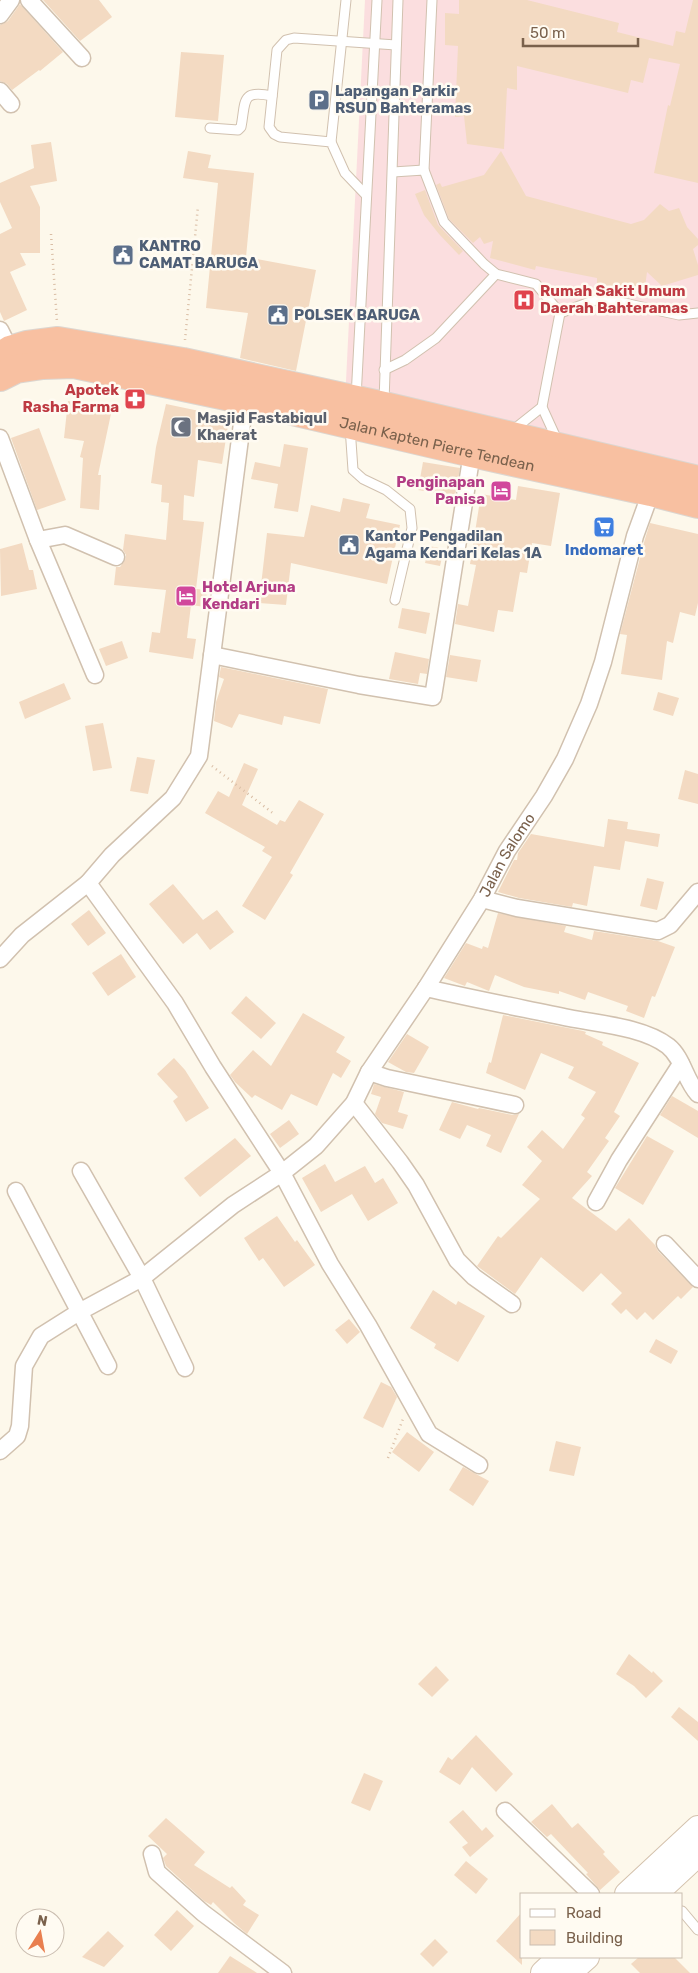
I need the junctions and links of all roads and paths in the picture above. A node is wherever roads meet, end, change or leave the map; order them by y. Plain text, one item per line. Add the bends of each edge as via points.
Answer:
1 (11, 0) edge
2 (29, 0) edge
3 (346, 0) edge
4 (377, 0) edge
5 (398, 0) edge
6 (432, 0) edge
7 (0, 15) edge
8 (342, 41) junction
9 (374, 44) junction
10 (396, 45) junction
11 (82, 58) dead end
12 (0, 91) edge
13 (272, 96) junction
14 (11, 104) dead end
15 (210, 128) dead end
16 (331, 142) junction
17 (424, 170) junction
18 (393, 172) junction
19 (366, 194) junction
20 (198, 206) dead end
21 (51, 234) dead end
22 (496, 274) junction
23 (560, 313) junction
24 (698, 313) edge
25 (58, 341) junction
26 (3, 345) edge
27 (183, 362) junction
28 (384, 370) junction
29 (0, 377) edge
30 (245, 400) junction
31 (542, 407) junction
32 (366, 413) junction
33 (508, 435) junction
34 (0, 438) edge
35 (560, 447) junction
36 (472, 453) junction
37 (698, 480) edge
38 (651, 492) junction
39 (698, 504) edge
40 (38, 540) junction
41 (116, 557) dead end
42 (395, 600) dead end
43 (212, 655) junction
44 (96, 675) dead end
45 (199, 756) junction
46 (274, 814) dead end
47 (88, 883) junction
48 (698, 892) edge
49 (482, 899) junction
50 (0, 959) edge
51 (426, 988) junction
52 (681, 1064) junction
53 (369, 1072) junction
54 (698, 1094) edge
55 (354, 1103) junction
56 (515, 1105) dead end
57 (82, 1171) dead end
58 (282, 1173) junction
59 (16, 1190) dead end
60 (596, 1202) dead end
61 (665, 1244) dead end
62 (142, 1278) junction
63 (698, 1279) edge
64 (512, 1304) dead end
65 (80, 1312) junction
66 (108, 1366) dead end
67 (185, 1368) dead end
68 (411, 1399) junction
69 (0, 1451) edge
70 (388, 1458) dead end
71 (479, 1465) dead end
72 (505, 1811) dead end
73 (698, 1828) edge
74 (152, 1854) dead end
75 (698, 1854) edge
76 (661, 1892) edge
77 (590, 1893) edge
78 (628, 1893) edge
79 (683, 1912) edge
80 (698, 1930) edge
81 (559, 1958) edge
82 (586, 1958) edge
83 (284, 1973) edge
84 (543, 1973) edge
85 (569, 1973) edge

1 - 7 street
2 - 11 street
3 - 8 lane
4 - 9 lane
5 - 10 lane
6 - 17 lane
8 - 9 lane
8 - 13 lane via 286,40 277,50
8 - 16 lane
9 - 10 lane
9 - 19 lane
10 - 18 lane
12 - 14 street
13 - 15 lane via 250,95 238,130
13 - 16 lane via 269,127 274,134
16 - 19 lane via 345,173
17 - 18 lane
17 - 22 lane via 444,222
18 - 28 lane
19 - 32 lane
20 - 27 path
21 - 25 path
22 - 23 lane via 536,284
22 - 28 lane via 436,338
23 - 24 lane via 601,298 679,316
23 - 31 lane
25 - 26 highway, Jalan Kapten Pierre Tendean
25 - 27 highway, Jalan Kapten Pierre Tendean
27 - 32 highway, Jalan Kapten Pierre Tendean
28 - 32 lane
29 - 30 highway, Jalan Kapten Pierre Tendean via 16,369 74,364
30 - 32 highway, Jalan Kapten Pierre Tendean
30 - 43 street
31 - 33 lane
31 - 35 lane
32 - 33 highway, Jalan Kapten Pierre Tendean
32 - 36 highway, Jalan Kapten Pierre Tendean
32 - 42 lane via 353,470 410,509 412,528
33 - 35 highway, Jalan Kapten Pierre Tendean
34 - 40 street
35 - 37 highway, Jalan Kapten Pierre Tendean
36 - 38 highway, Jalan Kapten Pierre Tendean
36 - 43 street via 433,697
38 - 39 highway, Jalan Kapten Pierre Tendean
38 - 49 street, Jalan Salomo via 632,548 605,657 585,713 555,779 507,851
40 - 41 street via 65,535
40 - 44 street
43 - 45 street
45 - 46 path
45 - 47 street via 173,798
47 - 50 street via 22,936
47 - 58 street via 176,1003
48 - 49 street via 670,925 658,931 517,908
49 - 51 street, Jalan Salomo
51 - 52 street via 628,1029 667,1045
51 - 53 street, Jalan Salomo
52 - 54 street
52 - 60 street
53 - 55 street, Jalan Salomo
53 - 56 street
55 - 58 street, Jalan Salomo via 316,1146
55 - 64 street via 416,1185 457,1260 474,1277
57 - 62 street
58 - 62 street, Jalan Salomo via 232,1205
58 - 68 street via 330,1264
59 - 65 street
61 - 63 street
62 - 65 street, Jalan Salomo
62 - 67 street
65 - 66 street
65 - 69 street, Jalan Salomo via 41,1336 24,1366 17,1436
68 - 70 path
68 - 71 street via 429,1434
72 - 77 street
73 - 78 main road
74 - 83 street via 157,1872 203,1913
75 - 76 main road
79 - 80 lane
81 - 84 main road
82 - 85 main road

